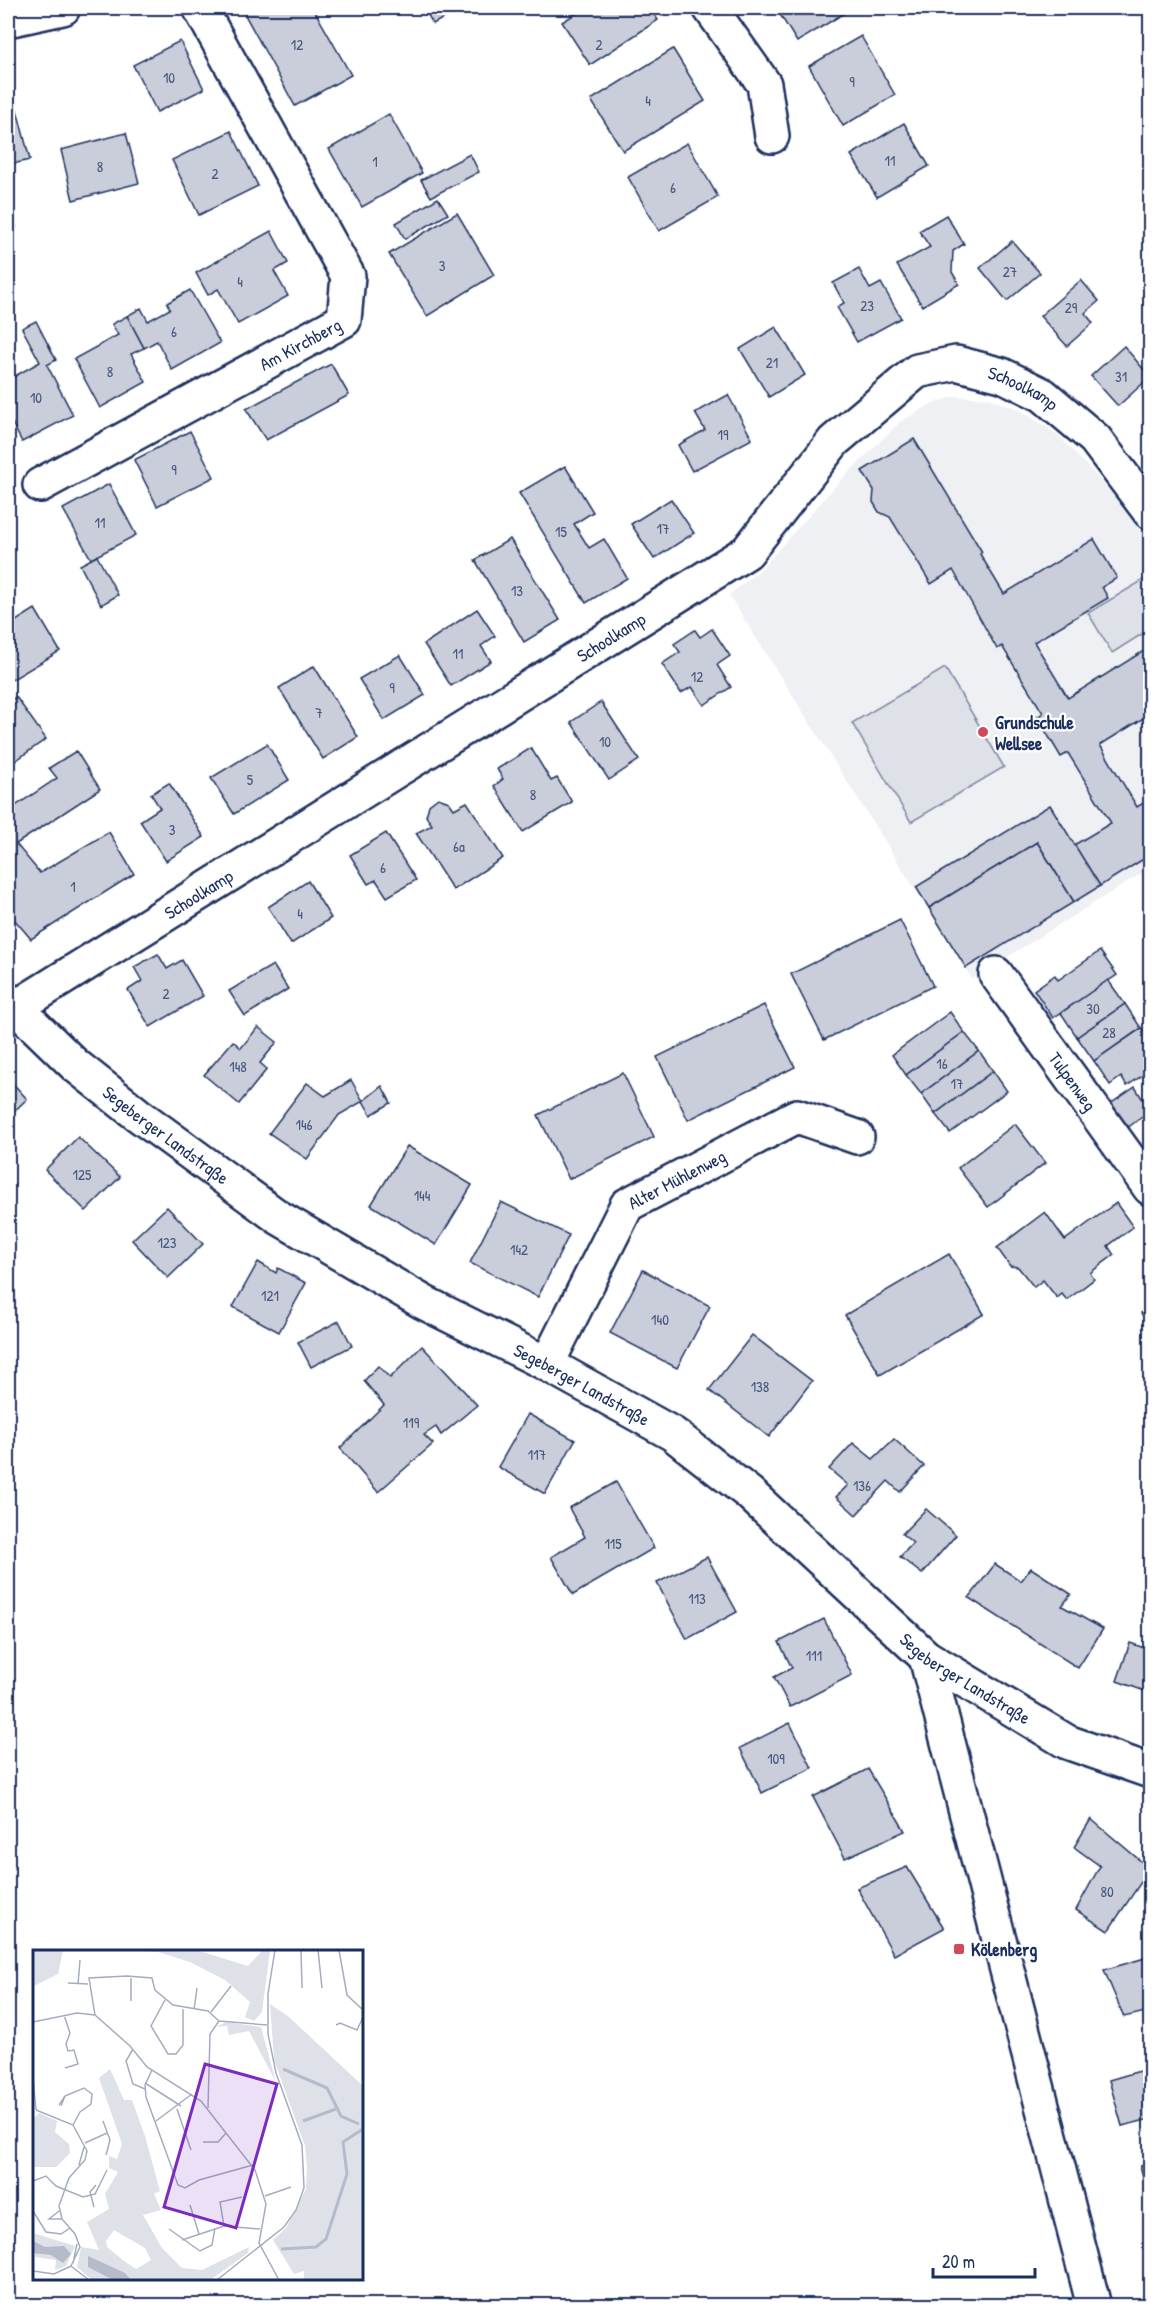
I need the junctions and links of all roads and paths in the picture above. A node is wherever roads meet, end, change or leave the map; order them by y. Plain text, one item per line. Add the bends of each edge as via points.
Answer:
1 (63, 8) edge
2 (200, 8) edge
3 (710, 8) edge
4 (8, 20) edge
5 (772, 136) dead end
6 (40, 485) dead end
7 (1150, 512) edge
8 (996, 974) dead end
9 (11, 1004) edge
10 (857, 1137) dead end
11 (1150, 1188) edge
12 (547, 1364) junction
13 (926, 1657) junction
14 (1150, 1771) edge
15 (1094, 2306) edge

1 - 4 street
2 - 6 street, Am Kirchberg via 348,276 344,320
3 - 5 street via 764,84
7 - 9 street, Schoolkamp via 1095,439 1043,395 1002,375 956,363 917,371 834,441 747,552
8 - 11 street, Tulpenweg
9 - 12 street, Segeberger Landstraße via 75,1065 278,1217 423,1302
10 - 12 street, Alter Mühlenweg via 797,1116 627,1205
12 - 13 street, Segeberger Landstraße via 673,1434 749,1493
13 - 14 street, Segeberger Landstraße via 1067,1742
13 - 15 street

